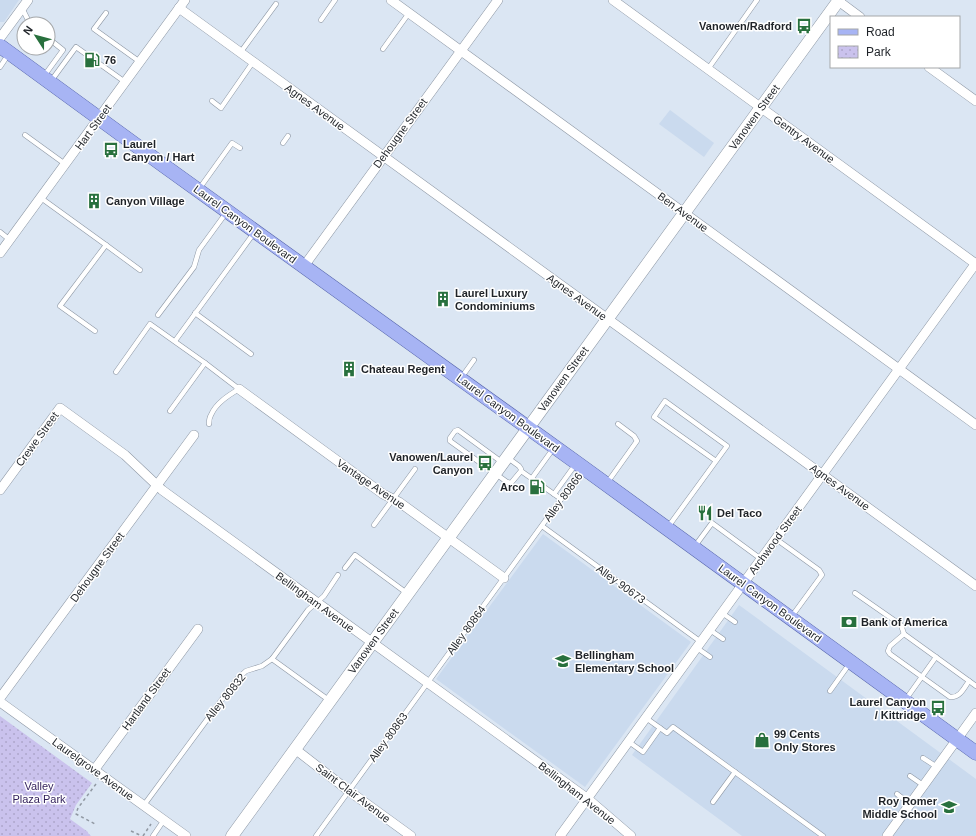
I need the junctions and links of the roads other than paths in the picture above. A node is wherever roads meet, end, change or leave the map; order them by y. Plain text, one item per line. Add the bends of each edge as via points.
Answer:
1 (28, 0) edge
2 (185, 0) edge
3 (336, 0) edge
4 (391, 0) edge
5 (498, 0) edge
6 (613, 0) edge
7 (757, 0) edge
8 (838, 0) edge
9 (276, 4) dead end
10 (22, 8) junction
11 (179, 8) junction
12 (106, 13) dead end
13 (409, 13) junction
14 (26, 16) edge
15 (859, 16) edge
16 (321, 20) dead end
17 (0, 38) edge
18 (56, 44) edge
19 (383, 49) dead end
20 (5, 50) edge
21 (461, 51) junction
22 (240, 53) junction
23 (140, 62) junction
24 (253, 62) junction
25 (0, 67) edge
26 (930, 68) edge
27 (708, 69) junction
28 (46, 80) junction
29 (125, 82) junction
30 (212, 101) dead end
31 (976, 101) edge
32 (761, 107) junction
33 (99, 118) junction
34 (26, 135) dead end
35 (288, 136) dead end
36 (283, 142) dead end
37 (240, 148) dead end
38 (383, 156) junction
39 (66, 164) junction
40 (198, 190) junction
41 (41, 198) junction
42 (227, 212) junction
43 (684, 213) junction
44 (255, 231) junction
45 (0, 232) edge
46 (10, 240) junction
47 (106, 245) junction
48 (0, 253) edge
49 (976, 264) edge
50 (304, 266) junction
51 (140, 270) dead end
52 (195, 313) junction
53 (158, 315) dead end
54 (607, 319) junction
55 (95, 331) dead end
56 (174, 341) junction
57 (250, 354) dead end
58 (474, 360) dead end
59 (205, 363) junction
60 (899, 369) junction
61 (116, 372) dead end
62 (460, 379) junction
63 (239, 389) junction
64 (60, 408) joint
65 (170, 411) dead end
66 (209, 424) dead end
67 (618, 424) dead end
68 (976, 425) edge
69 (528, 428) junction
70 (194, 435) dead end
71 (555, 447) junction
72 (505, 460) junction
73 (716, 461) junction
74 (581, 465) junction
75 (415, 469) dead end
76 (521, 471) junction
77 (495, 474) junction
78 (822, 475) junction
79 (532, 478) junction
80 (606, 484) junction
81 (157, 485) junction
82 (0, 490) edge
83 (554, 494) junction
84 (393, 499) junction
85 (561, 499) junction
86 (374, 525) dead end
87 (542, 526) junction
88 (667, 528) junction
89 (449, 538) junction
90 (776, 539) junction
91 (694, 548) junction
92 (761, 559) junction
93 (345, 568) dead end
94 (338, 576) dead end
95 (504, 578) junction
96 (743, 584) junction
97 (976, 586) edge
98 (855, 592) dead end
99 (408, 594) junction
100 (316, 602) junction
101 (722, 613) junction
102 (791, 618) junction
103 (735, 622) dead end
104 (198, 629) dead end
105 (710, 630) junction
106 (904, 634) junction
107 (723, 639) dead end
108 (372, 643) junction
109 (699, 645) junction
110 (710, 657) dead end
111 (936, 657) junction
112 (272, 659) junction
113 (851, 662) junction
114 (922, 677) junction
115 (969, 681) junction
116 (428, 683) junction
117 (976, 686) edge
118 (830, 691) dead end
119 (0, 698) edge
120 (330, 701) junction
121 (905, 701) junction
122 (0, 702) edge
123 (976, 713) edge
124 (646, 718) junction
125 (660, 728) junction
126 (957, 739) junction
127 (628, 742) junction
128 (295, 749) junction
129 (976, 753) edge
130 (923, 758) dead end
131 (937, 767) junction
132 (95, 769) junction
133 (735, 772) junction
134 (910, 776) dead end
135 (924, 785) junction
136 (349, 791) junction
137 (897, 794) dead end
138 (588, 799) junction
139 (713, 802) dead end
140 (910, 804) junction
141 (144, 805) junction
142 (164, 820) junction
143 (153, 836) edge
144 (186, 836) edge
145 (232, 836) edge
146 (316, 836) edge
147 (411, 836) edge
148 (560, 836) edge
149 (631, 836) edge
150 (823, 836) edge
151 (887, 836) edge

1 - 10 street
2 - 11 street, Hart Street
3 - 16 lane
4 - 13 street, Ben Avenue
5 - 21 street, Dehougne Street
6 - 27 street, Gentry Avenue
7 - 27 lane
8 - 15 street
8 - 32 main road, Vanowen Street
9 - 22 lane
10 - 14 lane
10 - 17 street
11 - 22 street, Agnes Avenue
11 - 23 street, Hart Street
12 - 23 lane via 94,29
13 - 19 lane
13 - 21 street, Ben Avenue
18 - 28 lane via 63,50
20 - 25 lane
20 - 28 main road, Laurel Canyon Boulevard
21 - 38 street, Dehougne Street
21 - 43 street, Ben Avenue
22 - 24 street, Agnes Avenue
23 - 29 street, Hart Street
24 - 30 lane via 221,108
24 - 38 street, Agnes Avenue
26 - 31 street
27 - 32 street, Gentry Avenue
28 - 29 lane via 76,47
28 - 33 main road, Laurel Canyon Boulevard
29 - 33 street, Hart Street
32 - 43 main road, Vanowen Street
32 - 49 street, Gentry Avenue
33 - 39 street, Hart Street
33 - 40 main road, Laurel Canyon Boulevard
34 - 39 lane
35 - 36 lane
37 - 40 lane via 232,143
38 - 50 street, Dehougne Street
38 - 54 street, Agnes Avenue
39 - 41 street, Hart Street
40 - 42 main road, Laurel Canyon Boulevard
41 - 46 street, Hart Street
41 - 47 lane
42 - 44 main road, Laurel Canyon Boulevard
42 - 53 lane via 199,250 194,267
43 - 54 main road, Vanowen Street
43 - 60 street, Ben Avenue
44 - 50 main road, Laurel Canyon Boulevard
44 - 52 lane
45 - 46 lane
46 - 48 street, Hart Street
47 - 51 lane
47 - 55 lane via 60,306
49 - 60 street, Archwood Street
50 - 62 main road, Laurel Canyon Boulevard
52 - 56 lane
52 - 57 lane
54 - 69 main road, Vanowen Street
54 - 78 street, Agnes Avenue
56 - 59 lane
56 - 61 lane via 150,324
58 - 62 lane
59 - 63 lane
59 - 65 lane
60 - 68 street, Ben Avenue
60 - 78 street, Archwood Street
62 - 69 main road, Laurel Canyon Boulevard
63 - 66 lane via 214,408
63 - 84 street, Vantage Avenue
64 - 81 street, Bellingham Avenue via 125,455
64 - 82 street, Crewe Street
67 - 80 lane via 637,441
69 - 71 main road, Laurel Canyon Boulevard
69 - 72 main road, Vanowen Street
70 - 81 street, Dehougne Street
71 - 74 main road, Laurel Canyon Boulevard
71 - 79 lane
72 - 76 lane via 521,468
72 - 77 main road, Vanowen Street
72 - 77 lane via 458,430 450,438 450,441
73 - 73 lane via 727,446 665,401 654,417
73 - 88 lane
74 - 80 main road, Laurel Canyon Boulevard
74 - 83 lane
74 - 85 lane, Alley 80866
75 - 84 lane
76 - 77 lane via 511,483
76 - 79 lane
77 - 89 main road, Vanowen Street
78 - 90 street, Archwood Street
78 - 97 street, Agnes Avenue
79 - 83 lane
80 - 88 main road, Laurel Canyon Boulevard
81 - 100 street, Bellingham Avenue
81 - 119 street, Dehougne Street
83 - 85 lane
84 - 86 lane
84 - 89 street, Vantage Avenue
85 - 87 lane, Alley 80866
87 - 95 lane, Alley 80866
87 - 109 lane, Alley 90673
88 - 91 main road, Laurel Canyon Boulevard
89 - 95 street, Vantage Avenue
89 - 99 main road, Vanowen Street
90 - 92 street, Archwood Street
90 - 102 lane via 819,570 822,575
91 - 92 lane via 712,523
91 - 96 main road, Laurel Canyon Boulevard
92 - 96 street, Archwood Street
93 - 99 lane via 355,555
94 - 100 lane, Alley 80832 via 324,596
95 - 116 lane, Alley 80864
96 - 101 street, Archwood Street
96 - 102 main road, Laurel Canyon Boulevard
98 - 106 lane via 901,626
99 - 108 main road, Vanowen Street
100 - 108 street, Bellingham Avenue
100 - 112 lane, Alley 80832
101 - 103 lane
101 - 105 street, Archwood Street
102 - 113 main road, Laurel Canyon Boulevard
104 - 132 street, Hartland Street
105 - 107 lane
105 - 109 street, Archwood Street
106 - 111 lane
106 - 114 lane via 888,651
108 - 116 street, Bellingham Avenue
108 - 120 main road, Vanowen Street
109 - 110 lane, Alley 90673
109 - 124 street, Archwood Street
111 - 114 lane
111 - 115 lane
112 - 120 lane
112 - 141 lane, Alley 80832 via 236,678
113 - 118 lane
113 - 121 main road, Laurel Canyon Boulevard
114 - 115 lane via 950,697 959,696
114 - 121 lane
115 - 117 lane
116 - 136 lane, Alley 80863
116 - 138 street, Bellingham Avenue
120 - 128 main road, Vanowen Street
121 - 126 main road, Laurel Canyon Boulevard
122 - 132 street, Laurelgrove Avenue
123 - 126 street
124 - 125 lane
124 - 127 street, Archwood Street
125 - 127 lane via 643,752
125 - 133 lane via 667,733 674,727
126 - 129 main road, Laurel Canyon Boulevard
126 - 131 street
127 - 138 street, Archwood Street
128 - 136 street, Saint Clair Avenue
128 - 145 main road, Vanowen Street
130 - 131 lane
131 - 135 street
132 - 141 street, Laurelgrove Avenue
133 - 139 lane
133 - 150 lane
134 - 135 lane
135 - 140 street
136 - 146 lane, Alley 80863
136 - 147 street, Saint Clair Avenue
137 - 140 lane
138 - 148 street, Archwood Street
138 - 149 street, Bellingham Avenue
140 - 151 street
141 - 142 street, Laurelgrove Avenue
142 - 143 lane
142 - 144 street, Laurelgrove Avenue

